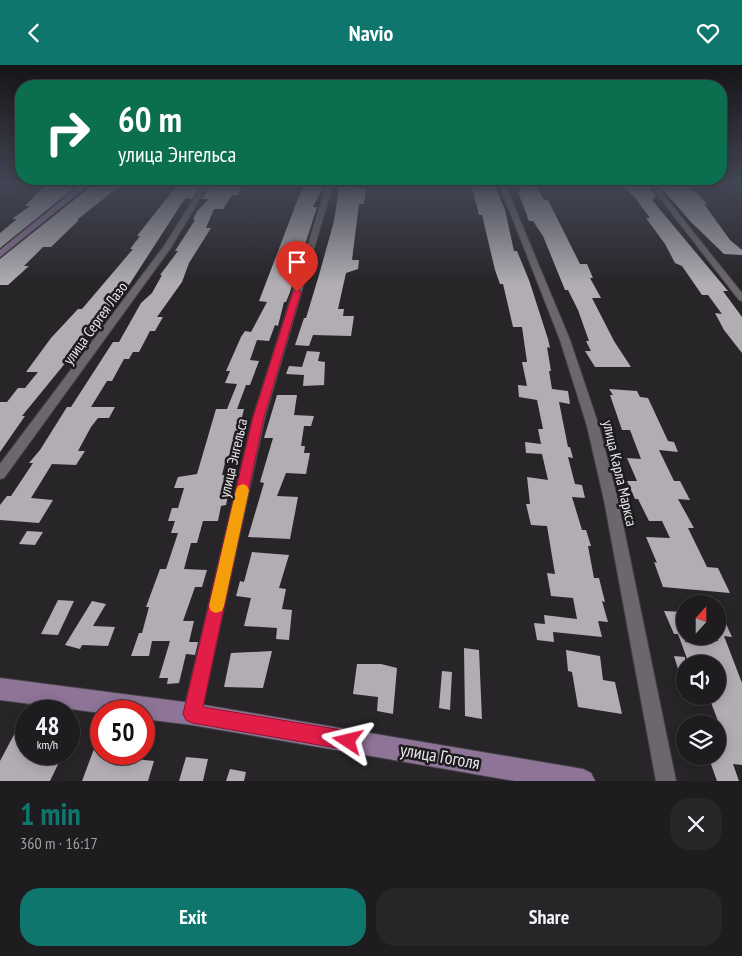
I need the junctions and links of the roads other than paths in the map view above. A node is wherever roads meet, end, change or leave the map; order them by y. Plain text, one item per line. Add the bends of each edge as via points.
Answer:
1 (45, 217) edge
2 (185, 217) edge
3 (320, 217) edge
4 (516, 217) edge
5 (678, 217) edge
6 (0, 254) edge
7 (742, 298) edge
8 (0, 474) edge
9 (0, 689) edge
10 (192, 714) junction
11 (583, 781) edge
12 (666, 781) edge

1 - 6 main road
2 - 8 street, улица Сергея Лазо via 162,254
3 - 10 street, улица Энгельса via 259,417
4 - 12 street, улица Карла Маркса via 566,340 592,425 611,499
5 - 7 street
9 - 10 main road, улица Гоголя
10 - 11 main road, улица Гоголя

